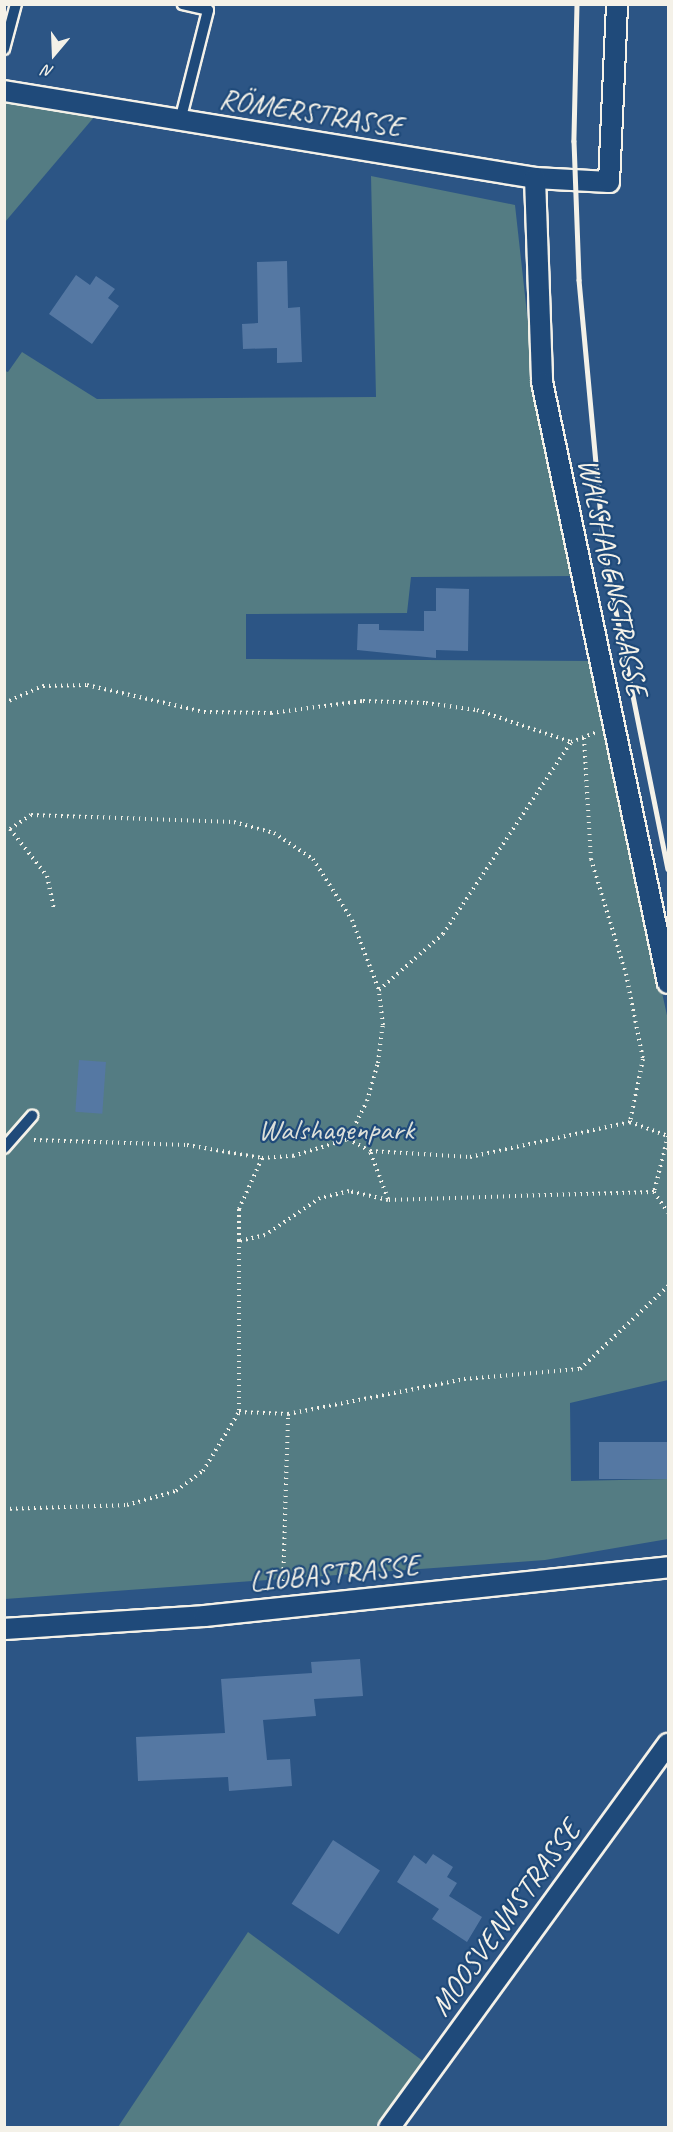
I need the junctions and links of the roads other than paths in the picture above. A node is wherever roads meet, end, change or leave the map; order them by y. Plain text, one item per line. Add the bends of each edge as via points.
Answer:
1 (16, 4) edge
2 (183, 4) edge
3 (617, 4) edge
4 (4, 49) edge
5 (4, 91) edge
6 (180, 121) junction
7 (535, 178) junction
8 (669, 983) edge
9 (32, 1116) dead end
10 (4, 1148) edge
11 (669, 1567) edge
12 (4, 1629) edge
13 (669, 1744) edge
14 (389, 2127) edge

1 - 4 lane
2 - 6 lane via 208,10
3 - 7 street, RÖMERSTRASSE via 609,182
5 - 6 street, RÖMERSTRASSE
6 - 7 street, RÖMERSTRASSE
7 - 8 street, WALSHAGENSTRASSE via 542,382
9 - 10 lane
11 - 12 street, LIOBASTRASSE via 282,1609
13 - 14 street, MOOSVENNSTRASSE

